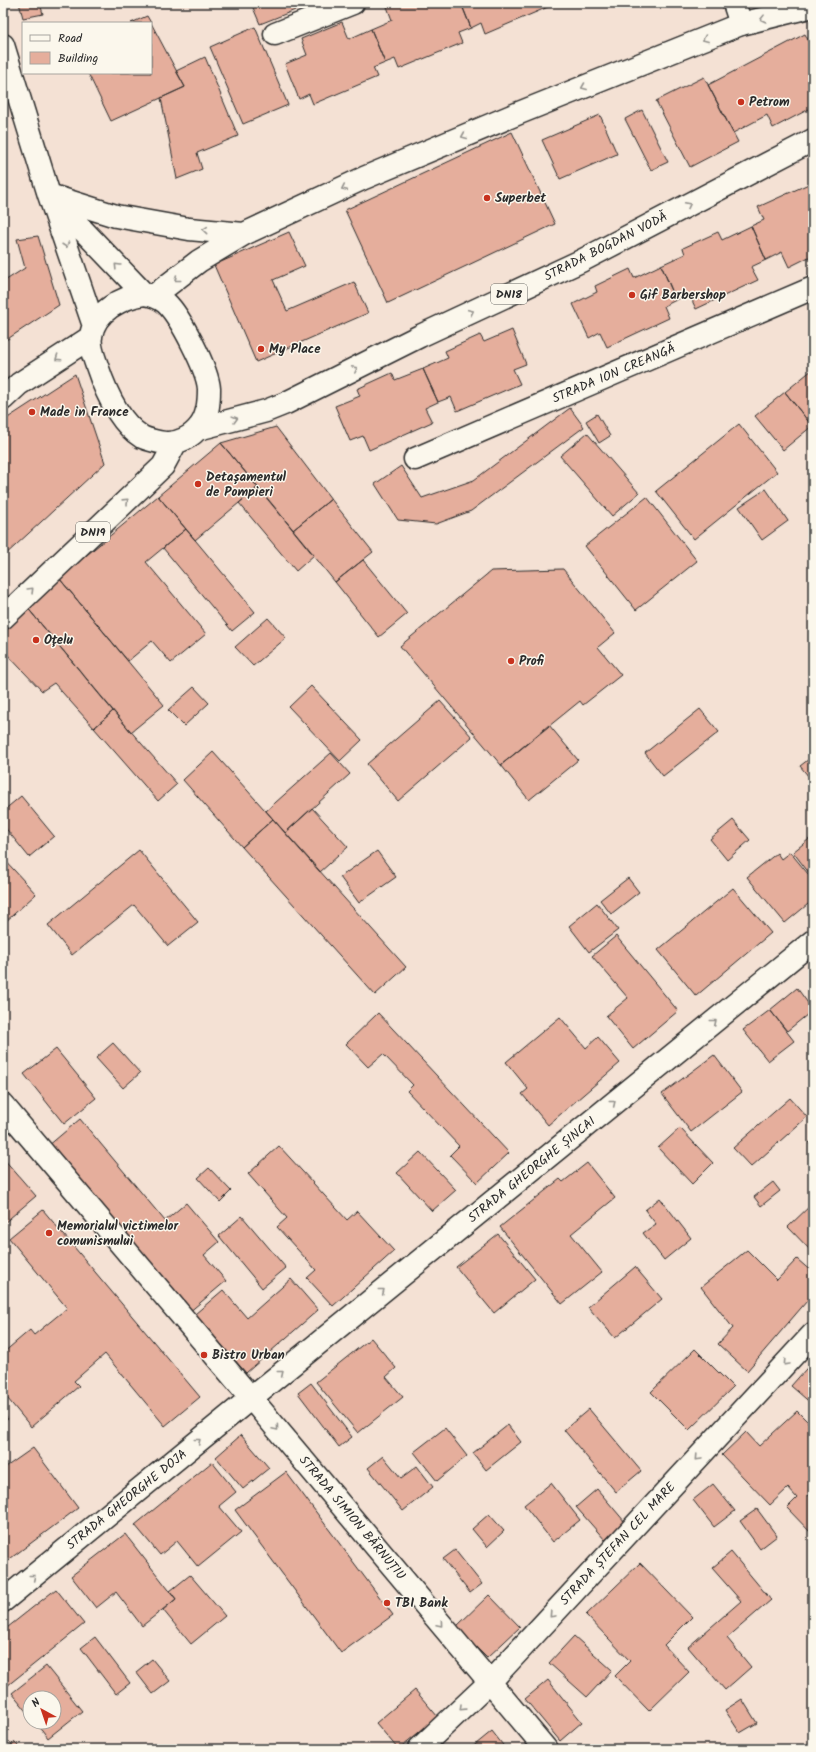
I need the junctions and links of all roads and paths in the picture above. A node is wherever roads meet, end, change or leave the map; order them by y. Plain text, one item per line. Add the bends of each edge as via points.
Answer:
1 (353, 3) edge
2 (734, 3) edge
3 (813, 6) edge
4 (741, 24) junction
5 (275, 34) dead end
6 (3, 45) edge
7 (813, 140) edge
8 (49, 195) junction
9 (244, 234) junction
10 (813, 288) edge
11 (150, 294) junction
12 (92, 332) junction
13 (3, 399) edge
14 (198, 429) junction
15 (176, 442) junction
16 (415, 459) dead end
17 (3, 618) edge
18 (813, 941) edge
19 (3, 1105) edge
20 (813, 1334) edge
21 (250, 1398) junction
22 (3, 1601) edge
23 (490, 1682) junction
24 (419, 1749) edge
25 (546, 1749) edge

1 - 5 main road
2 - 4 main road
3 -> 4 main road
4 -> 9 main road via 519,112 364,178
6 - 8 main road
14 -> 7 main road, STRADA BOGDAN VODĂ / DN18 via 286,404 420,336 582,260
9 -> 8 main road via 189,229 116,216
11 -> 8 main road
8 -> 12 main road
9 -> 11 main road
10 - 16 main road, STRADA ION CREANGĂ
11 - 12 main road via 130,296 117,302 104,313
11 - 14 main road via 172,310 202,368 209,388 208,407 205,420
12 -> 13 main road via 19,384
12 - 15 main road via 91,348 100,373 110,398 124,420 142,437 155,441
14 - 15 main road
17 -> 15 main road, DN19 via 163,466
21 -> 18 main road, STRADA GHEORGHE ȘINCAI
19 - 21 main road, STRADA SIMION BĂRNUȚIU
20 -> 23 main road, STRADA ȘTEFAN CEL MARE
22 -> 21 main road, STRADA GHEORGHE DOJA
21 -> 23 main road, STRADA SIMION BĂRNUȚIU
23 -> 24 main road, STRADA ȘTEFAN CEL MARE
23 - 25 main road, STRADA SIMION BĂRNUȚIU

